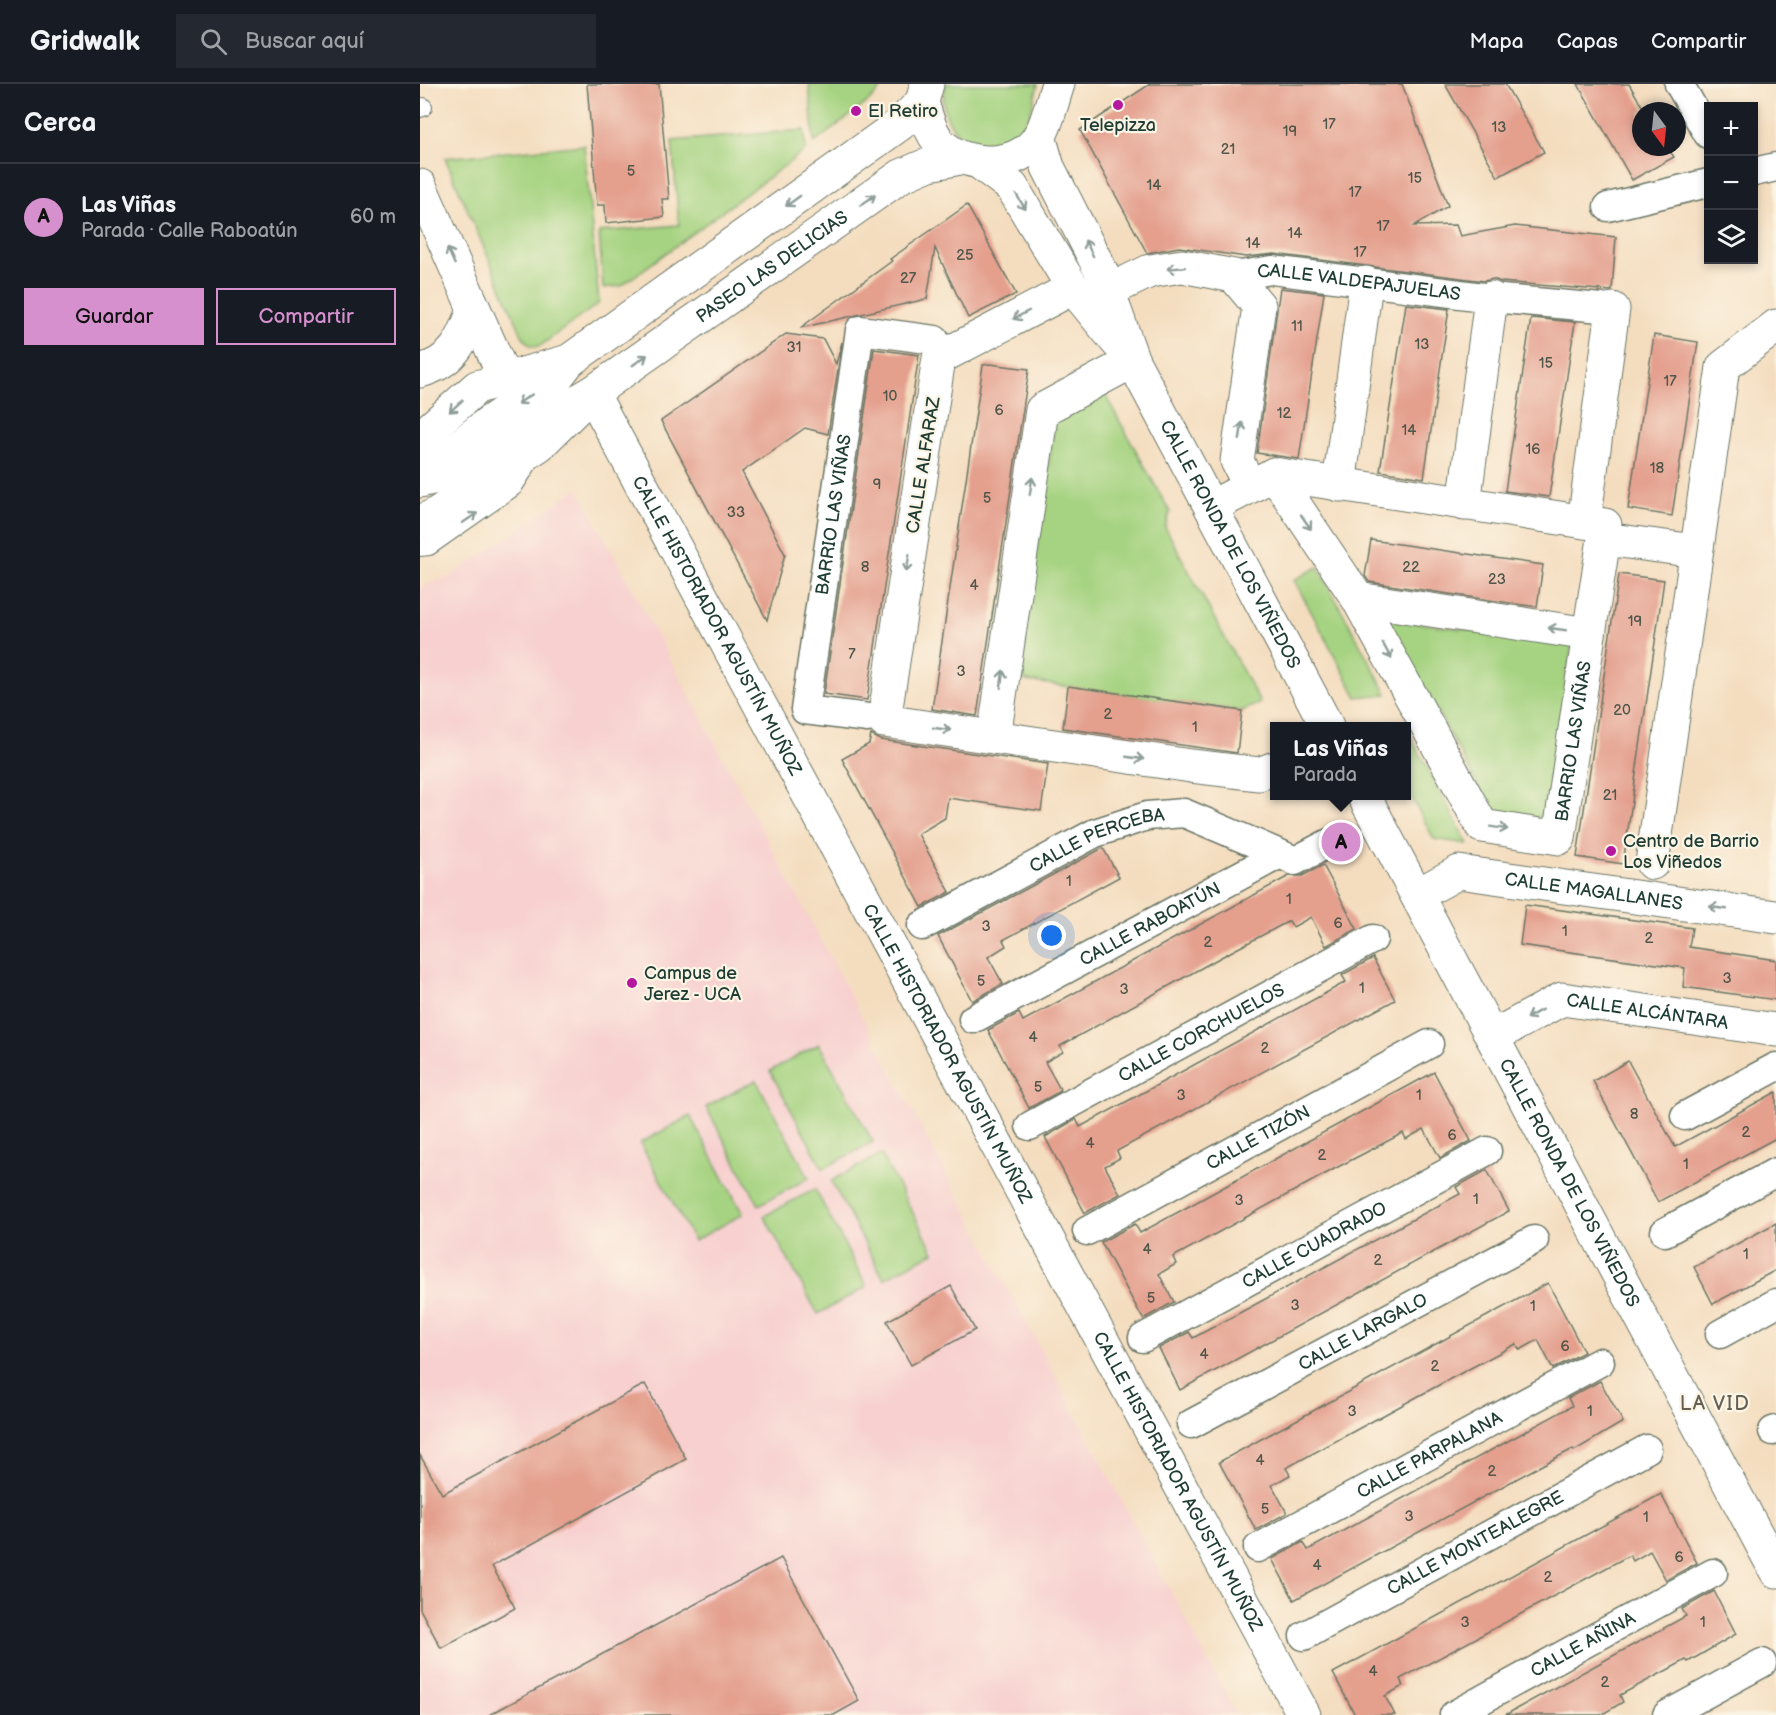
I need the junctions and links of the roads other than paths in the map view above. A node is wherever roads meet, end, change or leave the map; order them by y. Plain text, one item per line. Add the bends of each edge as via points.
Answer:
1 (1058, 84) edge
2 (1679, 84) edge
3 (925, 93) edge
4 (1704, 127) edge
5 (1040, 136) junction
6 (970, 160) junction
7 (1776, 167) edge
8 (1758, 171) edge
9 (1704, 184) edge
10 (420, 186) edge
11 (1608, 207) dead end
12 (1234, 276) junction
13 (1366, 283) junction
14 (1073, 288) junction
15 (1108, 291) junction
16 (1491, 298) junction
17 (1613, 309) joint
18 (474, 310) junction
19 (1776, 326) edge
20 (935, 340) dead end
21 (1133, 361) junction
22 (569, 362) junction
23 (420, 371) edge
24 (505, 379) junction
25 (592, 393) junction
26 (539, 445) junction
27 (420, 448) edge
28 (420, 479) edge
29 (1262, 480) junction
30 (1339, 485) junction
31 (1464, 504) junction
32 (1210, 507) junction
33 (420, 522) edge
34 (1594, 530) junction
35 (420, 547) edge
36 (1696, 551) junction
37 (1358, 599) junction
38 (1589, 634) junction
39 (876, 719) junction
40 (1325, 722) edge
41 (994, 737) junction
42 (1270, 770) edge
43 (1367, 800) edge
44 (1329, 843) dead end
45 (1280, 854) junction
46 (1652, 863) dead end
47 (1417, 895) junction
48 (1776, 916) edge
49 (922, 926) dead end
50 (1373, 939) dead end
51 (973, 1019) dead end
52 (1776, 1030) edge
53 (1492, 1037) junction
54 (1429, 1044) dead end
55 (1776, 1067) edge
56 (1685, 1116) dead end
57 (1030, 1126) dead end
58 (1487, 1151) dead end
59 (1776, 1172) edge
60 (1087, 1231) dead end
61 (1665, 1232) dead end
62 (1534, 1240) dead end
63 (1776, 1303) edge
64 (1720, 1334) dead end
65 (1143, 1338) dead end
66 (1600, 1362) dead end
67 (1191, 1424) dead end
68 (1647, 1449) dead end
69 (1257, 1548) dead end
70 (1775, 1565) edge
71 (1713, 1574) dead end
72 (1304, 1636) dead end
73 (1762, 1664) dead end
74 (1304, 1715) edge
75 (1454, 1715) edge
76 (1667, 1715) edge

1 - 5 street
2 - 4 street
3 - 6 street, PASEO LAS DELICIAS via 929,127 943,146
3 -> 22 street, PASEO LAS DELICIAS via 900,124
5 - 6 street, PASEO LAS DELICIAS via 1025,152 1006,160
15 -> 5 street, CALLE RONDA DE LOS VIÑEDOS via 1048,167
6 -> 14 street, CALLE RONDA DE LOS VIÑEDOS via 1012,187
25 -> 6 street, PASEO LAS DELICIAS via 901,177 929,164
7 - 8 street
9 - 11 street
18 -> 10 street
12 - 13 street, CALLE VALDEPAJUELAS via 1272,270
12 -> 15 street, CALLE VALDEPAJUELAS via 1182,266 1150,271
29 -> 12 street, BARRIO LAS VIÑAS via 1237,461 1259,306
13 - 16 street, CALLE VALDEPAJUELAS
13 - 30 street
14 - 21 street, CALLE RONDA DE LOS VIÑEDOS
14 -> 39 street, CALLE ALFARAZ via 939,358
15 - 21 street, CALLE RONDA DE LOS VIÑEDOS
16 - 17 street, CALLE VALDEPAJUELAS
16 - 31 street
17 - 34 street, BARRIO LAS VIÑAS
18 - 23 street via 465,337 451,355
18 - 24 street
19 - 36 street via 1723,367
20 - 39 street, BARRIO LAS VIÑAS via 860,330 805,710
21 - 32 street, CALLE RONDA DE LOS VIÑEDOS
41 -> 21 street via 1042,410
22 - 24 street, PASEO LAS DELICIAS
22 -> 28 street, PASEO LAS DELICIAS via 556,378 488,423
24 -> 27 street, PASEO LAS DELICIAS via 477,387 422,436
25 - 26 street, PASEO LAS DELICIAS
25 - 28 street, PASEO LAS DELICIAS via 528,429 482,461 447,475
25 - 74 street, CALLE HISTORIADOR AGUSTÍN MUÑOZ
26 - 33 street, PASEO LAS DELICIAS
35 -> 26 lane via 429,546 513,488
29 - 30 street
29 - 32 street
29 -> 37 street, BARRIO LAS VIÑAS
30 - 31 street
31 - 34 street
32 - 40 street, CALLE RONDA DE LOS VIÑEDOS
34 - 36 street
34 - 38 street, BARRIO LAS VIÑAS
36 - 46 street
38 -> 37 street
37 -> 38 street, BARRIO LAS VIÑAS via 1482,826 1559,838
39 -> 41 street, BARRIO LAS VIÑAS
41 -> 42 street, BARRIO LAS VIÑAS via 1258,774
43 - 47 street, CALLE RONDA DE LOS VIÑEDOS
44 - 45 street, CALLE RABOATÚN via 1295,861
45 - 49 street, CALLE PERCEBA via 1184,813 1147,816 1095,833
45 - 51 street, CALLE RABOATÚN
48 -> 47 street, CALLE MAGALLANES via 1459,872
47 - 53 street, CALLE RONDA DE LOS VIÑEDOS
50 - 57 street, CALLE CORCHUELOS
52 -> 53 street, CALLE ALCÁNTARA via 1562,999
53 - 70 street, CALLE RONDA DE LOS VIÑEDOS
54 - 60 street, CALLE TIZÓN
55 - 56 street
58 - 65 street, CALLE CUADRADO
59 - 61 street
62 - 67 street, CALLE LARGALO
63 - 64 street
66 - 69 street, CALLE PARPALANA
68 - 72 street, CALLE MONTEALEGRE
71 - 75 street, CALLE AÑINA
73 - 76 street

